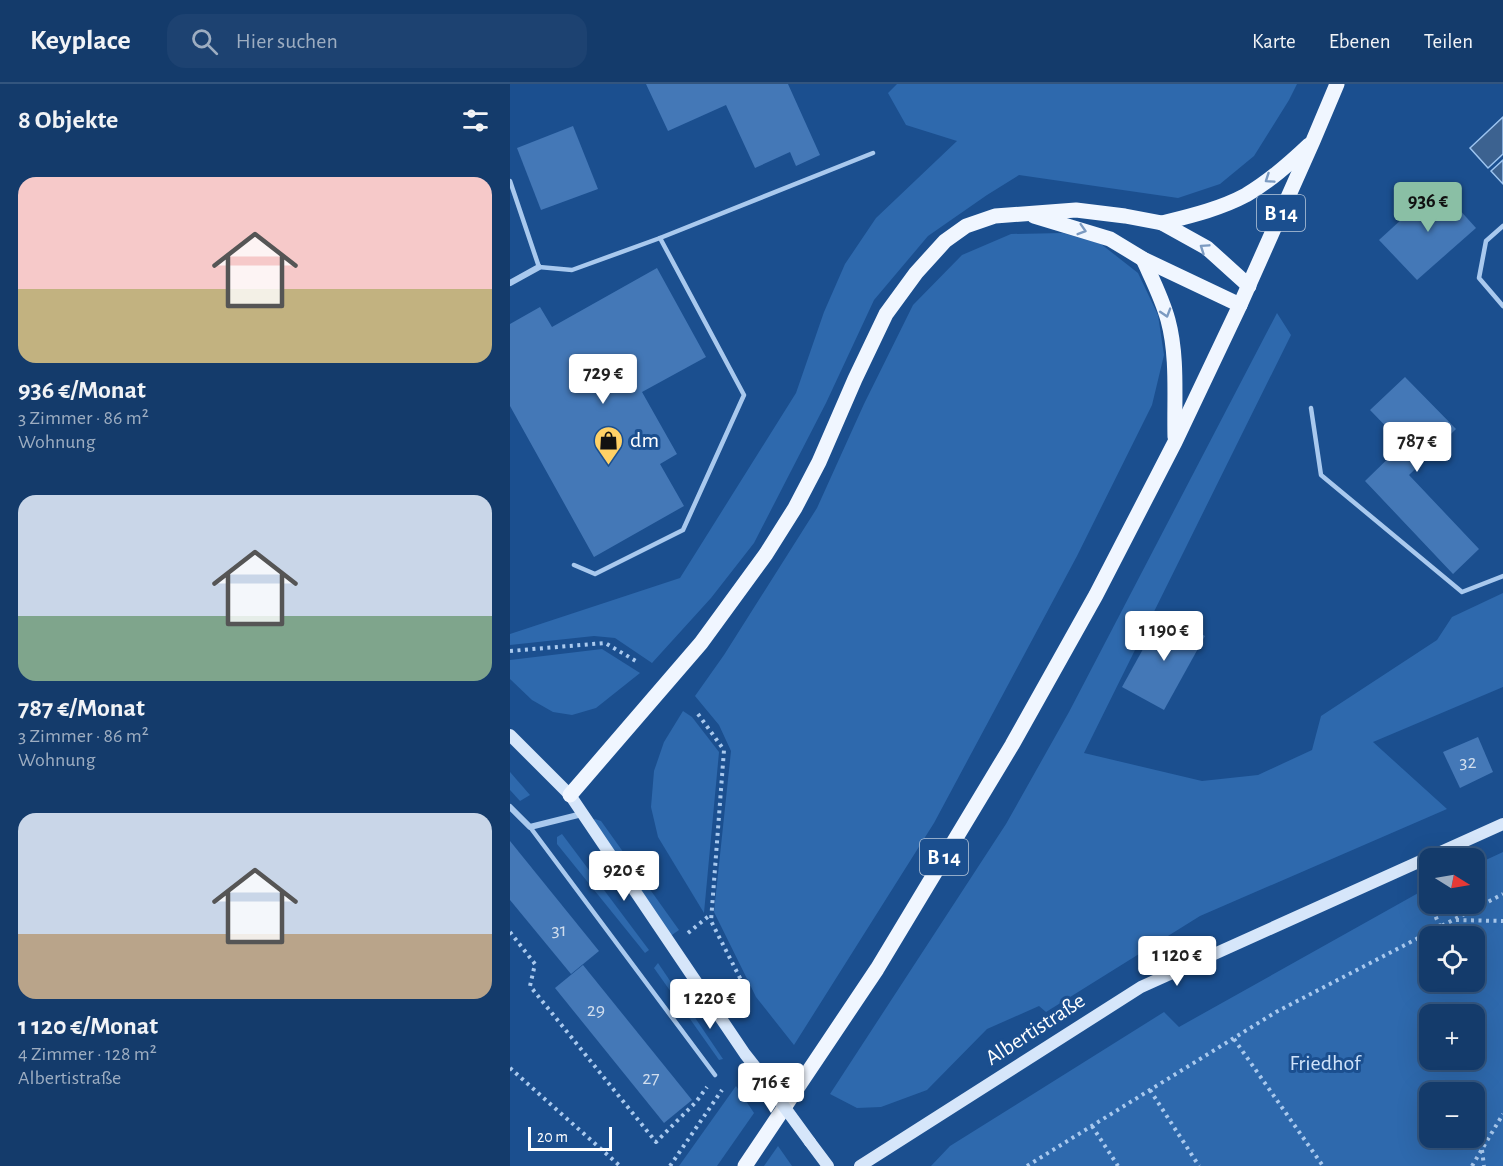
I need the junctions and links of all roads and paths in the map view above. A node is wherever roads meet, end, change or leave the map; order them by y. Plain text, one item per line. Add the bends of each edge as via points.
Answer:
1 (1337, 84) edge
2 (1313, 141) junction
3 (873, 153) dead end
4 (510, 181) edge
5 (1026, 213) junction
6 (1162, 223) junction
7 (1503, 225) edge
8 (660, 238) junction
9 (1143, 259) junction
10 (539, 267) junction
11 (510, 283) edge
12 (1249, 286) junction
13 (1240, 304) junction
14 (1503, 306) edge
15 (1311, 408) dead end
16 (1174, 442) junction
17 (574, 565) dead end
18 (1503, 576) edge
19 (510, 651) edge
20 (636, 661) dead end
21 (698, 714) dead end
22 (510, 735) edge
23 (570, 795) junction
24 (510, 807) edge
25 (583, 814) junction
26 (1503, 824) edge
27 (530, 827) junction
28 (1503, 894) edge
29 (1455, 920) junction
30 (1503, 921) edge
31 (1442, 926) edge
32 (510, 932) edge
33 (1419, 938) edge
34 (741, 980) dead end
35 (1234, 1039) junction
36 (510, 1068) edge
37 (715, 1076) joint
38 (723, 1088) dead end
39 (1150, 1090) junction
40 (1503, 1114) edge
41 (1092, 1126) junction
42 (1482, 1149) junction
43 (1038, 1159) junction
44 (620, 1166) edge
45 (670, 1166) edge
46 (745, 1166) edge
47 (828, 1166) edge
48 (860, 1166) edge
49 (1027, 1166) edge
50 (1043, 1166) edge
51 (1118, 1166) edge
52 (1199, 1166) edge
53 (1323, 1166) edge
54 (1472, 1166) edge
55 (1484, 1166) edge

1 - 2 main road, B 14
2 -> 6 main road via 1281,171 1245,195 1205,212
2 - 12 main road, B 14
3 - 8 lane
4 - 10 lane
5 - 6 main road via 1076,210
5 -> 9 main road via 1110,239
5 - 23 main road via 995,216 966,226 945,241 916,273 886,314 819,462 766,554 701,643
12 -> 6 main road via 1207,248
7 - 14 lane via 1486,241 1479,278
8 - 10 lane via 572,270
8 - 17 lane via 744,395 683,530 595,574
9 - 13 main road
9 -> 16 main road via 1168,321 1174,357
10 - 11 street
12 - 13 main road, B 14
13 - 16 main road, B 14
15 - 18 lane via 1321,475 1462,592
16 - 46 main road, B 14 via 1012,746 877,969
19 - 20 path via 604,643
21 - 34 path via 724,750 711,921
22 - 23 main road
23 - 25 main road
24 - 27 street
25 - 27 street
25 - 47 main road, bridge via 739,1045
26 - 48 main road, Albertistraße via 1141,987
27 - 37 lane
28 - 29 path
29 - 30 path
29 - 31 path
32 - 37 path via 535,964 530,986 656,1142 696,1102
33 - 35 path via 1276,1012
35 - 39 path
35 - 53 path
36 - 44 path
38 - 45 path
39 - 41 path
39 - 52 path
40 - 42 path
41 - 43 path
41 - 51 path
42 - 54 path
42 - 55 path
43 - 49 path
43 - 50 path

